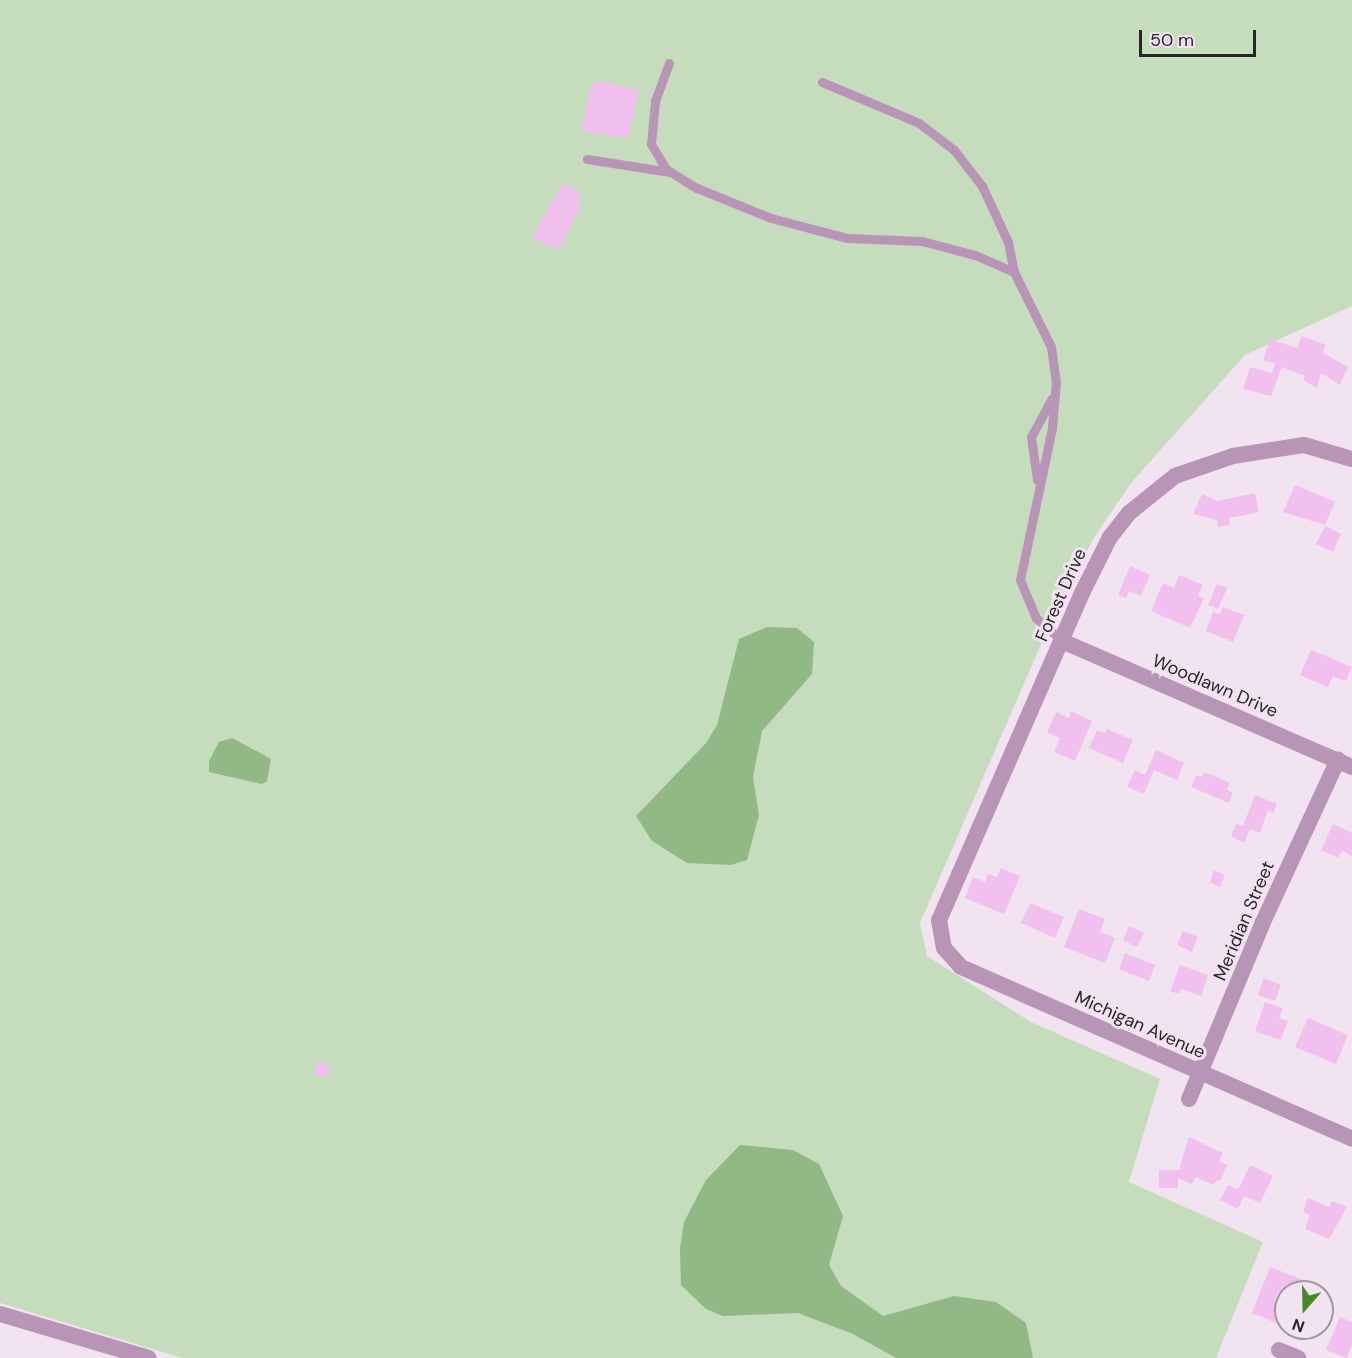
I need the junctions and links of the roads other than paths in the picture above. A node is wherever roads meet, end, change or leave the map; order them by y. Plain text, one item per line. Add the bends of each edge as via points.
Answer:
1 (669, 63) dead end
2 (822, 82) dead end
3 (587, 159) dead end
4 (673, 173) junction
5 (1014, 272) junction
6 (1053, 396) junction
7 (1352, 459) edge
8 (1038, 482) junction
9 (1062, 641) junction
10 (1345, 763) edge
11 (939, 920) joint
12 (1201, 1074) junction
13 (1189, 1098) dead end
14 (1352, 1139) edge
15 (0, 1314) edge
16 (1279, 1350) dead end
17 (148, 1358) edge
18 (1298, 1358) edge

1 - 4 lane via 655,101 651,144
2 - 5 lane via 919,123 954,150 982,186 1008,242
3 - 4 lane
4 - 5 lane via 698,188 771,218 847,238 922,241 975,255
5 - 6 lane via 1051,347 1056,381
6 - 8 lane via 1052,428
6 - 8 lane via 1031,437
7 - 9 street, Forest Drive via 1321,447 1289,445 1233,456 1175,476 1144,499 1110,537
8 - 9 lane via 1020,580 1036,618
9 - 10 street, Woodlawn Drive
9 - 11 street, Forest Drive
10 - 12 street, Meridian Street via 1263,922
11 - 12 street, Michigan Avenue via 944,948 961,967
12 - 13 street, Meridian Street
12 - 14 street, Michigan Avenue
15 - 17 street
16 - 18 street

